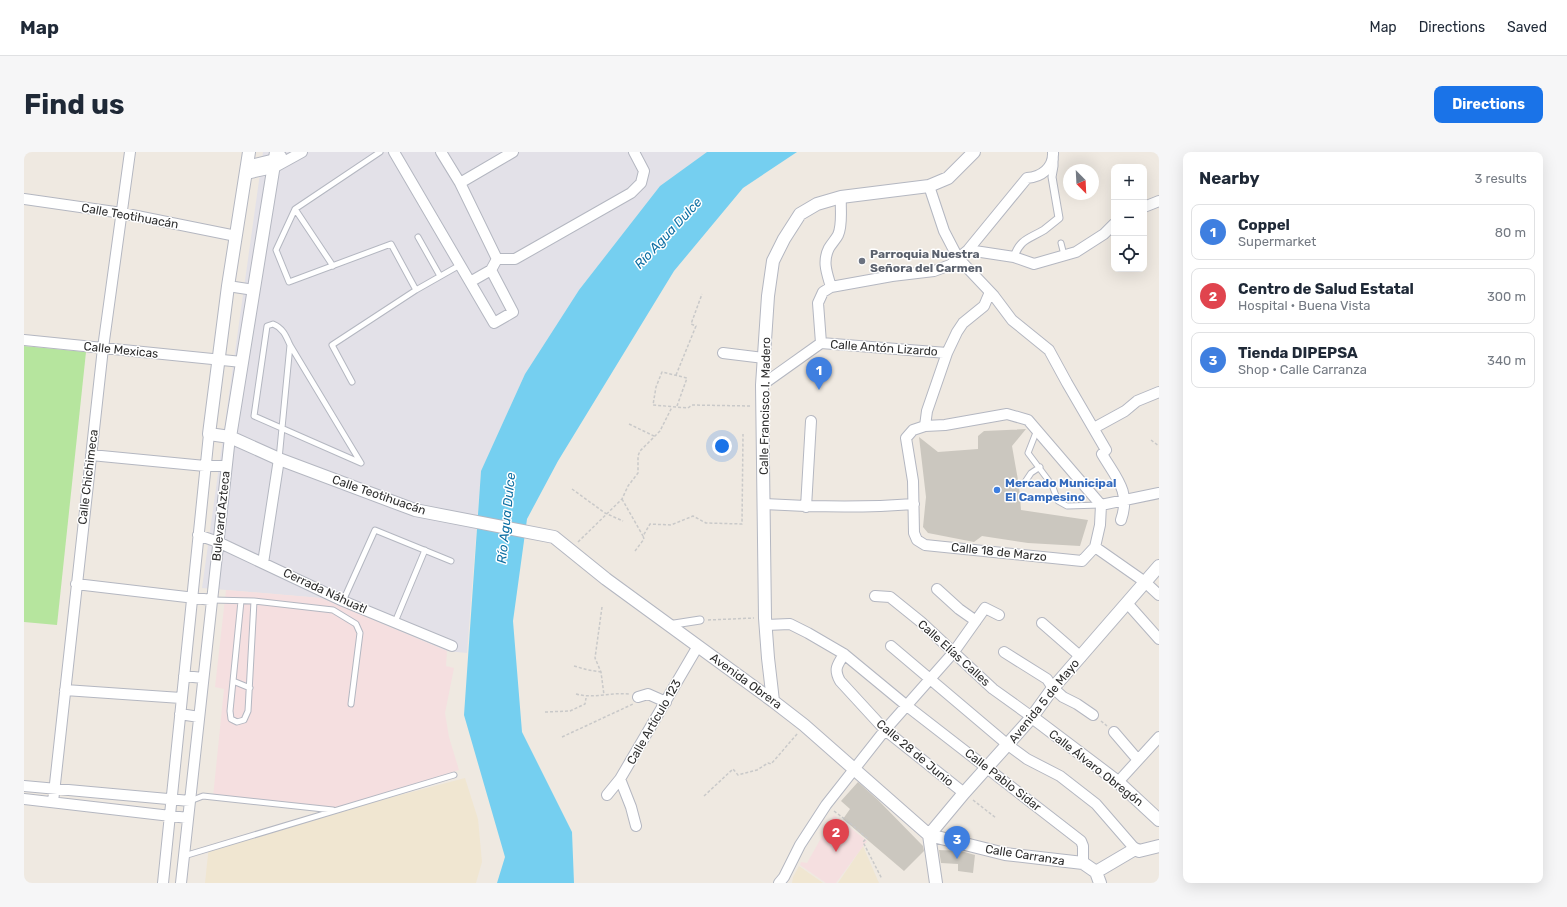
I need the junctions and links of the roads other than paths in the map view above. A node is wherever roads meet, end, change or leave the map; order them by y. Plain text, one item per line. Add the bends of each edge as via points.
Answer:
1 (130, 152) edge
2 (249, 152) edge
3 (288, 152) edge
4 (302, 152) edge
5 (380, 152) edge
6 (394, 152) edge
7 (441, 152) edge
8 (513, 152) edge
9 (634, 152) edge
10 (974, 152) edge
11 (1053, 155) edge
12 (275, 160) edge
13 (246, 170) junction
14 (460, 183) junction
15 (929, 186) junction
16 (840, 197) junction
17 (24, 198) edge
18 (1159, 201) edge
19 (1147, 206) edge
20 (295, 209) junction
21 (122, 213) junction
22 (1111, 227) edge
23 (236, 236) junction
24 (418, 237) dead end
25 (1061, 243) dead end
26 (968, 250) junction
27 (1064, 255) junction
28 (1014, 257) junction
29 (958, 258) junction
30 (497, 259) junction
31 (460, 265) junction
32 (333, 266) junction
33 (491, 270) junction
34 (440, 276) junction
35 (470, 282) junction
36 (228, 286) junction
37 (832, 287) junction
38 (254, 290) junction
39 (416, 290) junction
40 (990, 292) junction
41 (24, 340) edge
42 (821, 343) junction
43 (290, 345) junction
44 (103, 348) junction
45 (723, 353) dead end
46 (947, 353) junction
47 (764, 358) junction
48 (218, 359) junction
49 (242, 362) junction
50 (352, 382) dead end
51 (762, 385) junction
52 (1159, 392) edge
53 (811, 422) dead end
54 (925, 426) junction
55 (1094, 428) junction
56 (282, 429) junction
57 (1037, 430) junction
58 (209, 434) junction
59 (230, 438) junction
60 (91, 454) junction
61 (279, 459) junction
62 (205, 466) junction
63 (226, 466) junction
64 (1040, 467) junction
65 (1025, 482) dead end
66 (1159, 493) edge
67 (1125, 501) junction
68 (764, 504) junction
69 (914, 504) junction
70 (1101, 505) junction
71 (806, 507) junction
72 (1120, 520) dead end
73 (198, 535) junction
74 (554, 537) joint
75 (218, 542) junction
76 (1095, 547) junction
77 (424, 550) junction
78 (451, 561) dead end
79 (263, 563) junction
80 (1159, 566) edge
81 (1145, 582) junction
82 (76, 584) junction
83 (937, 589) dead end
84 (1159, 594) edge
85 (875, 596) dead end
86 (192, 598) junction
87 (212, 600) junction
88 (240, 600) junction
89 (254, 601) junction
90 (344, 601) junction
91 (1127, 603) junction
92 (999, 615) dead end
93 (700, 620) road end
94 (766, 621) junction
95 (976, 621) junction
96 (395, 622) junction
97 (1042, 623) dead end
98 (668, 625) junction
99 (1159, 639) edge
100 (452, 646) dead end
101 (698, 646) junction
102 (891, 646) dead end
103 (1004, 652) dead end
104 (953, 653) junction
105 (844, 654) junction
106 (1081, 657) junction
107 (184, 676) junction
108 (203, 678) junction
109 (931, 679) junction
110 (233, 681) junction
111 (250, 688) junction
112 (1053, 688) junction
113 (65, 690) junction
114 (181, 698) junction
115 (638, 698) road end
116 (774, 701) junction
117 (666, 702) junction
118 (351, 704) dead end
119 (907, 706) junction
120 (180, 714) junction
121 (1093, 715) road end
122 (199, 716) junction
123 (1032, 717) junction
124 (885, 730) junction
125 (1114, 732) road end
126 (1159, 737) edge
127 (1008, 745) junction
128 (1138, 760) junction
129 (854, 768) junction
130 (988, 768) junction
131 (454, 775) dead end
132 (620, 779) junction
133 (1118, 782) junction
134 (24, 786) edge
135 (54, 789) junction
136 (964, 793) junction
137 (607, 795) dead end
138 (24, 799) edge
139 (171, 800) junction
140 (190, 801) junction
141 (52, 802) junction
142 (336, 811) junction
143 (169, 815) junction
144 (188, 818) junction
145 (1159, 820) edge
146 (636, 826) dead end
147 (929, 835) junction
148 (1159, 846) edge
149 (1135, 849) junction
150 (184, 856) junction
151 (1083, 863) junction
152 (1098, 877) edge
153 (784, 881) edge
154 (163, 883) edge
155 (181, 883) edge
156 (936, 883) edge

1 - 21 street, Calle Chichimeca
2 - 13 street, Bulevard Azteca
3 - 12 street
4 - 12 street
5 - 20 lane
6 - 31 street
7 - 14 street
8 - 14 street
9 - 30 street via 644,171 640,183 631,193 515,259
10 - 15 street, Calle Francisco I. Madero via 948,178
11 - 26 street via 1049,167 1042,174 1026,178
11 - 28 street via 1052,177 1059,218 1024,240 1016,249
12 - 13 street
12 - 38 street, Bulevard Azteca
13 - 23 street, Bulevard Azteca
14 - 30 street
15 - 16 street, Calle Francisco I. Madero
15 - 29 street via 944,231
16 - 37 street via 838,235 825,257 825,268
16 - 47 street, Calle Francisco I. Madero via 817,204 800,214 773,261
17 - 21 street, Calle Teotihuacán
18 - 19 street
20 - 32 lane
20 - 32 lane via 276,250 289,282
21 - 23 street, Calle Teotihuacán
21 - 44 street, Calle Chichimeca
22 - 27 street via 1076,252
23 - 36 street, Bulevard Azteca
24 - 34 lane
25 - 27 lane
26 - 28 street
26 - 29 street
27 - 28 street via 1034,264
29 - 37 street via 950,265 934,271
29 - 40 street
30 - 33 street
31 - 34 lane
31 - 35 street
32 - 39 lane via 391,244
33 - 35 street
33 - 35 street via 512,312 494,323
34 - 39 lane
36 - 38 street
36 - 48 street, Bulevard Azteca
37 - 42 street via 823,292 818,303
38 - 49 street, Bulevard Azteca
39 - 50 lane via 332,345
40 - 46 street via 984,306 964,322
40 - 55 street via 1012,320 1049,350
41 - 44 street, Calle Mexicas
42 - 46 street, Calle Antón Lizardo
42 - 51 street, Calle Antón Lizardo
43 - 56 lane
43 - 56 lane via 284,331 278,326 267,326 254,416
43 - 56 lane via 361,463
44 - 48 street, Calle Mexicas
44 - 60 street, Calle Chichimeca
45 - 47 street
46 - 54 street via 926,411
47 - 51 street, Calle Francisco I. Madero
48 - 49 street, Calle Mexicas
48 - 58 street, Bulevard Azteca
49 - 59 street, Bulevard Azteca
51 - 68 street, Calle Francisco I. Madero
52 - 55 street via 1137,401 1125,411
53 - 71 street
54 - 57 street via 1007,414 1028,420
54 - 69 street via 913,430 906,438
55 - 67 street via 1106,450 1102,454 1122,488
56 - 61 lane
57 - 64 lane via 1028,453
57 - 70 street
58 - 59 street, Calle Teotihuacán
58 - 62 street, Bulevard Azteca
59 - 61 street, Calle Teotihuacán
59 - 63 street, Bulevard Azteca
60 - 62 street
60 - 82 street, Calle Chichimeca
61 - 74 street, Calle Teotihuacán via 415,510
61 - 79 street
62 - 63 street
62 - 73 street, Bulevard Azteca
63 - 75 street, Bulevard Azteca
64 - 65 lane via 1031,472
64 - 70 lane via 1052,485 1058,501 1067,506
66 - 67 street
67 - 70 street
67 - 72 street
68 - 71 street
68 - 94 street, Calle Francisco I. Madero
69 - 71 street
69 - 76 street, Calle 18 de Marzo via 914,533 917,540 925,545 1082,561
70 - 76 street
73 - 75 street, Cerrada Náhuatl
73 - 86 street, Bulevard Azteca
74 - 98 street, Avenida Obrera
75 - 79 street, Cerrada Náhuatl
75 - 87 street, Bulevard Azteca
76 - 81 street
77 - 78 lane
77 - 90 lane via 375,530
77 - 96 lane
79 - 90 street, Cerrada Náhuatl
80 - 81 street, Avenida 5 de Mayo
81 - 84 street
81 - 91 street, Avenida 5 de Mayo
82 - 86 street
82 - 113 street, Calle Chichimeca
83 - 95 street
85 - 104 street, Calle Elías Calles via 890,597
86 - 87 street
86 - 107 street, Bulevard Azteca
87 - 88 lane
87 - 108 street, Bulevard Azteca
88 - 89 lane
88 - 110 lane
89 - 111 lane
89 - 118 lane via 333,610 356,624 360,633
90 - 96 street, Cerrada Náhuatl
91 - 99 street
91 - 106 street, Avenida 5 de Mayo
92 - 95 street via 985,608
93 - 98 street
94 - 105 street, Calle Pablo Sidar via 790,624
94 - 116 street, Calle Francisco I. Madero
95 - 104 street
96 - 100 street, Cerrada Náhuatl
97 - 106 street
98 - 101 street, Avenida Obrera
101 - 116 street, Avenida Obrera
101 - 117 street, Calle Artículo 123
102 - 109 street
103 - 112 street via 1047,679
104 - 109 street
104 - 123 street, Calle Elías Calles via 993,689
105 - 119 street, Calle Pablo Sidar
105 - 124 street, Calle 28 de Junio via 836,668 836,674
106 - 112 street, Avenida 5 de Mayo
107 - 108 street
107 - 114 street, Bulevard Azteca
108 - 122 street, Bulevard Azteca
109 - 119 street
109 - 127 street
110 - 111 lane
110 - 111 lane via 231,719 237,722 244,720 248,711
112 - 121 street
112 - 123 street, Avenida 5 de Mayo
113 - 114 street
113 - 135 street, Calle Chichimeca
114 - 120 street, Bulevard Azteca
115 - 117 street via 648,694
116 - 129 street, Avenida Obrera
117 - 132 street, Calle Artículo 123
119 - 124 street
119 - 130 street, Calle Pablo Sidar
120 - 122 street
120 - 139 street, Bulevard Azteca
122 - 140 street, Bulevard Azteca
123 - 127 street, Avenida 5 de Mayo
123 - 133 street, Calle Álvaro Obregón
124 - 129 street
124 - 136 street, Calle 28 de Junio
125 - 128 street
126 - 128 street
127 - 130 street, Avenida 5 de Mayo
127 - 149 street via 1027,759 1060,776 1096,804
128 - 133 street
129 - 147 street, Avenida Obrera
129 - 153 street via 800,845
130 - 136 street, Avenida 5 de Mayo
130 - 151 street, Calle Pablo Sidar via 1081,841
131 - 142 lane
132 - 137 street, Calle Artículo 123
132 - 146 street via 632,807
133 - 145 street, Calle Álvaro Obregón
134 - 135 street
135 - 139 street
135 - 141 street, Calle Chichimeca
136 - 147 street, Avenida 5 de Mayo
138 - 141 street
139 - 140 street
139 - 143 street, Bulevard Azteca
140 - 142 lane via 203,796
140 - 144 street, Bulevard Azteca
141 - 143 street
142 - 150 lane
143 - 144 street
143 - 154 street, Bulevard Azteca
144 - 150 street, Bulevard Azteca
147 - 151 street, Calle Carranza via 1005,854
147 - 156 street
148 - 149 street via 1139,851
149 - 152 street
150 - 155 street, Bulevard Azteca
151 - 152 street, Calle Carranza

